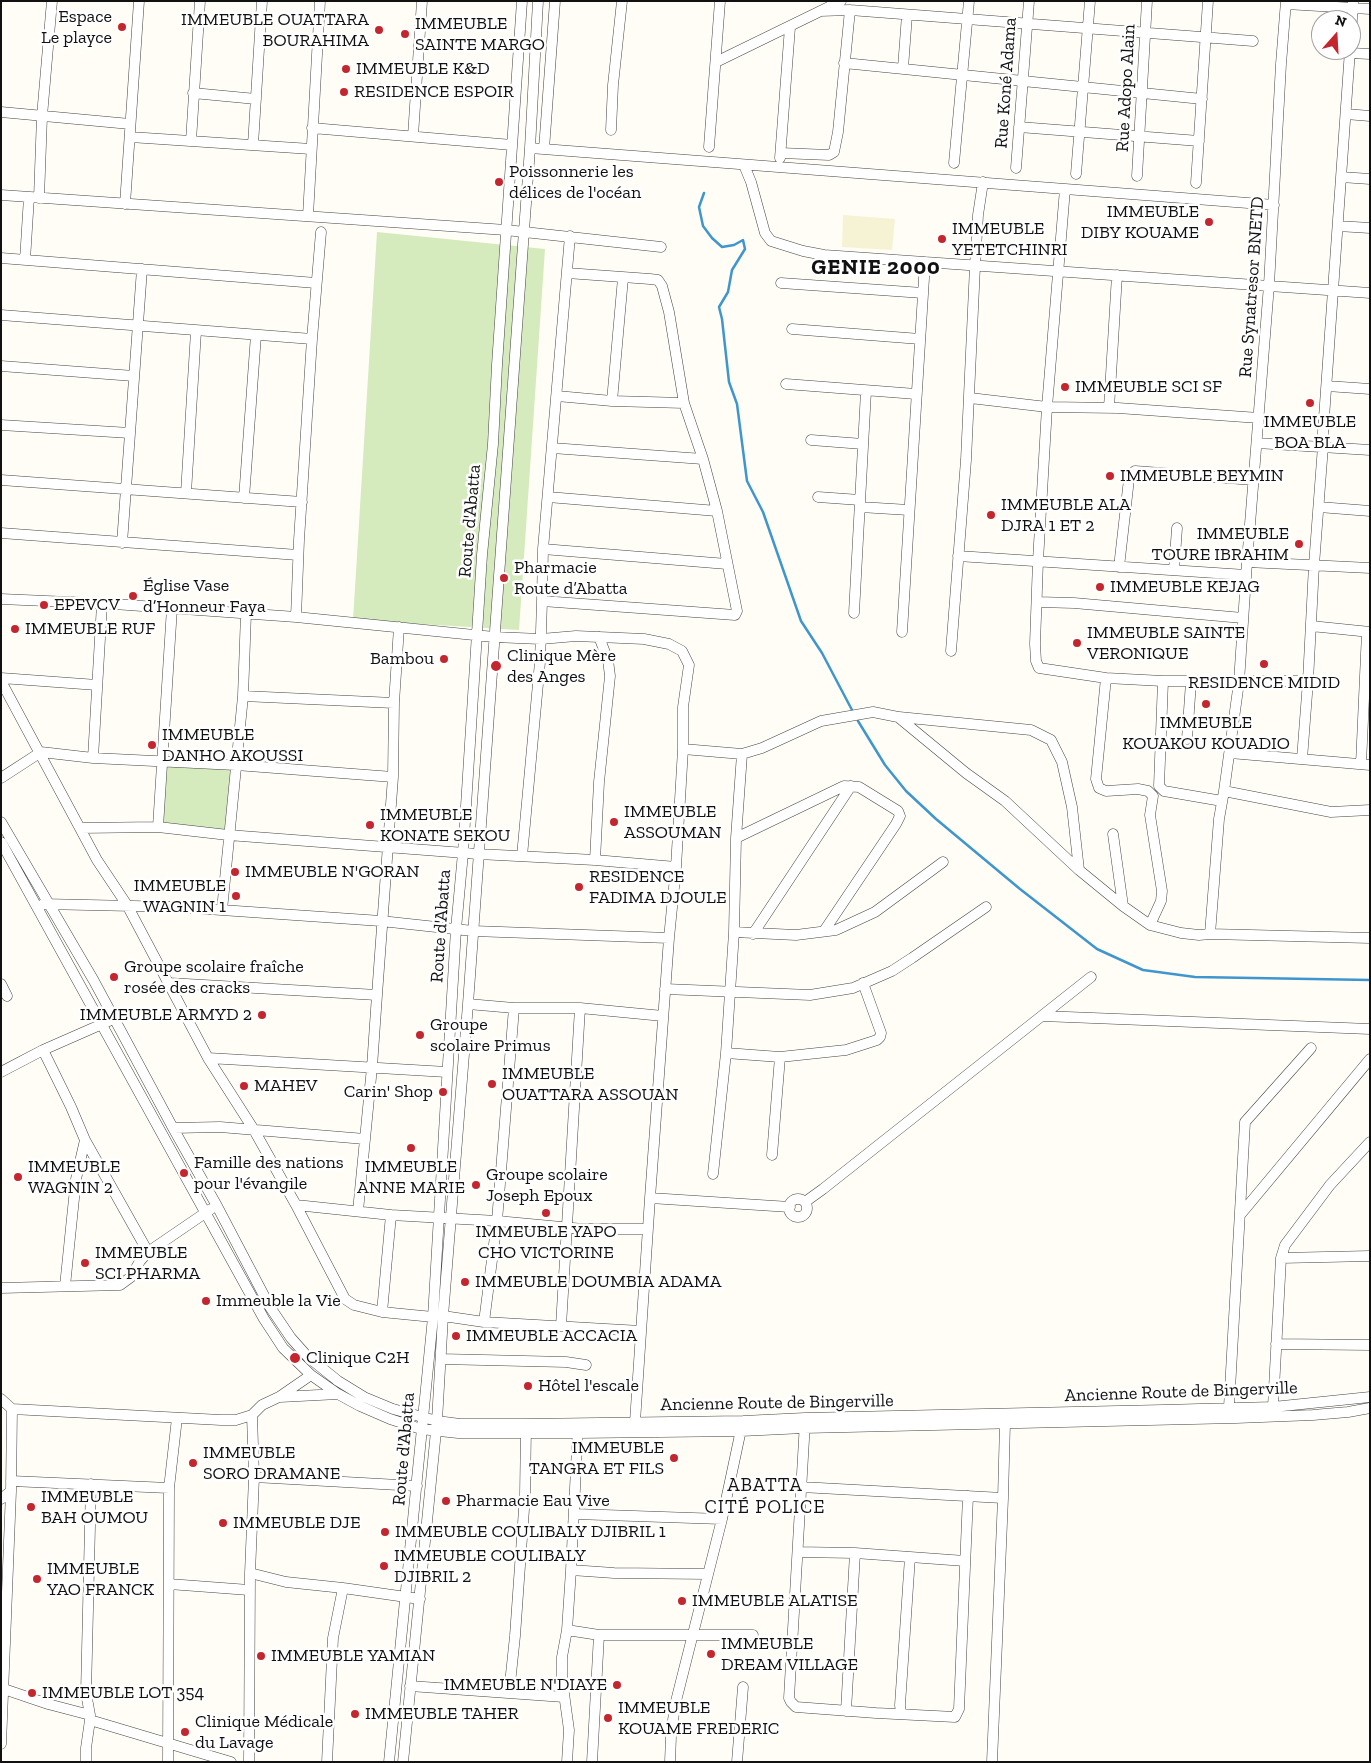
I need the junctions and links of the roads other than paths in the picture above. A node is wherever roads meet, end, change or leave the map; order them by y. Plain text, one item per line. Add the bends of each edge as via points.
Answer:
1 (52, 1) edge
2 (139, 1) edge
3 (200, 1) edge
4 (262, 1) edge
5 (320, 1) edge
6 (422, 1) edge
7 (522, 1) edge
8 (538, 1) edge
9 (555, 1) edge
10 (622, 1) edge
11 (720, 1) edge
12 (841, 1) edge
13 (969, 1) edge
14 (1029, 1) edge
15 (1090, 1) edge
16 (1147, 1) edge
17 (1208, 1) edge
18 (1286, 3) edge
19 (1353, 5) edge
20 (1370, 9) edge
21 (850, 10) junction
22 (820, 11) junction
23 (907, 15) junction
24 (967, 19) junction
25 (1027, 24) junction
26 (790, 27) junction
27 (1088, 29) junction
28 (1145, 32) junction
29 (1206, 38) junction
30 (1254, 41) dead end
31 (1349, 60) edge
32 (716, 62) junction
33 (844, 63) junction
34 (903, 68) junction
35 (963, 74) junction
36 (1023, 81) junction
37 (1083, 87) junction
38 (194, 93) junction
39 (1142, 93) junction
40 (256, 98) junction
41 (1202, 99) junction
42 (1, 112) edge
43 (1346, 114) junction
44 (42, 116) junction
45 (1370, 116) edge
46 (130, 124) junction
47 (1019, 127) junction
48 (312, 128) junction
49 (611, 130) dead end
50 (1080, 132) junction
51 (413, 136) junction
52 (130, 137) junction
53 (1139, 137) junction
54 (191, 141) junction
55 (1199, 141) junction
56 (253, 145) junction
57 (512, 145) junction
58 (709, 147) dead end
59 (530, 148) junction
60 (310, 149) junction
61 (544, 149) junction
62 (781, 152) junction
63 (954, 163) dead end
64 (744, 165) junction
65 (780, 167) junction
66 (1016, 168) dead end
67 (1076, 174) dead end
68 (1137, 176) dead end
69 (1341, 177) junction
70 (1370, 179) edge
71 (983, 182) junction
72 (1196, 183) dead end
73 (1065, 189) junction
74 (1, 195) edge
75 (34, 197) junction
76 (125, 204) junction
77 (1274, 205) junction
78 (308, 216) junction
79 (1338, 226) junction
80 (1370, 228) edge
81 (506, 230) junction
82 (523, 231) junction
83 (321, 232) dead end
84 (570, 236) junction
85 (661, 247) dead end
86 (1, 258) edge
87 (25, 260) junction
88 (925, 262) junction
89 (974, 266) junction
90 (142, 269) junction
91 (1058, 272) junction
92 (567, 274) junction
93 (1117, 275) junction
94 (623, 278) junction
95 (316, 283) junction
96 (782, 283) dead end
97 (1269, 285) junction
98 (1334, 290) junction
99 (923, 293) junction
100 (1370, 293) edge
101 (1, 315) edge
102 (137, 325) junction
103 (792, 329) dead end
104 (196, 331) junction
105 (256, 335) junction
106 (312, 339) junction
107 (920, 339) junction
108 (1, 366) edge
109 (134, 376) junction
110 (786, 384) dead end
111 (1327, 386) junction
112 (1370, 389) edge
113 (866, 391) junction
114 (916, 394) junction
115 (557, 396) junction
116 (970, 398) junction
117 (612, 401) junction
118 (684, 403) junction
119 (1047, 407) junction
120 (1109, 408) junction
121 (1259, 418) junction
122 (1, 425) edge
123 (130, 433) junction
124 (810, 440) dead end
125 (1257, 443) junction
126 (863, 444) junction
127 (1323, 446) junction
128 (552, 448) junction
129 (1370, 450) edge
130 (704, 459) junction
131 (1, 480) edge
132 (1254, 480) junction
133 (126, 490) junction
134 (186, 494) junction
135 (548, 497) junction
136 (818, 497) dead end
137 (244, 498) junction
138 (302, 502) junction
139 (860, 503) junction
140 (1319, 507) junction
141 (908, 510) junction
142 (717, 511) junction
143 (1370, 511) edge
144 (1177, 528) dead end
145 (1, 533) edge
146 (122, 543) junction
147 (543, 549) junction
148 (298, 555) junction
149 (958, 556) junction
150 (1038, 561) junction
151 (1247, 562) junction
152 (727, 564) junction
153 (1314, 564) junction
154 (1119, 567) junction
155 (1370, 568) edge
156 (1174, 570) junction
157 (1246, 575) junction
158 (1, 599) edge
159 (542, 601) junction
160 (1038, 602) junction
161 (102, 604) junction
162 (172, 608) junction
163 (246, 613) junction
164 (854, 613) dead end
165 (296, 617) junction
166 (1243, 618) junction
167 (1311, 626) junction
168 (399, 627) junction
169 (902, 632) dead end
170 (1369, 632) edge
171 (477, 635) junction
172 (494, 637) junction
173 (599, 637) junction
174 (541, 639) junction
175 (950, 651) dead end
176 (1106, 678) junction
177 (1, 679) edge
178 (1163, 681) junction
179 (1308, 681) junction
180 (1191, 682) junction
181 (1239, 682) junction
182 (97, 685) junction
183 (243, 696) junction
184 (394, 703) junction
185 (898, 717) junction
186 (1187, 739) dead end
187 (683, 749) junction
188 (40, 752) junction
189 (1230, 753) junction
190 (742, 754) junction
191 (92, 758) junction
192 (1302, 759) junction
193 (162, 761) junction
194 (1365, 764) edge
195 (236, 765) junction
196 (393, 777) junction
197 (1, 778) edge
198 (851, 786) junction
199 (1223, 796) junction
200 (1370, 810) edge
201 (1, 822) edge
202 (158, 827) junction
203 (80, 828) junction
204 (1113, 834) dead end
205 (228, 835) junction
206 (736, 838) junction
207 (1, 842) edge
208 (388, 847) junction
209 (463, 853) junction
210 (478, 854) junction
211 (522, 856) junction
212 (596, 860) junction
213 (943, 862) dead end
214 (676, 866) junction
215 (1079, 870) junction
216 (36, 904) junction
217 (48, 904) junction
218 (127, 905) junction
219 (1123, 906) junction
220 (986, 907) dead end
221 (222, 910) junction
222 (381, 921) junction
223 (1150, 925) junction
224 (456, 929) junction
225 (473, 930) junction
226 (824, 931) junction
227 (734, 932) junction
228 (753, 934) junction
229 (1210, 934) junction
230 (669, 938) junction
231 (1370, 938) edge
232 (1091, 977) dead end
233 (168, 983) junction
234 (863, 983) junction
235 (1, 984) edge
236 (665, 989) junction
237 (729, 992) junction
238 (377, 995) junction
239 (7, 996) dead end
240 (468, 1004) junction
241 (514, 1008) junction
242 (580, 1008) junction
243 (663, 1016) junction
244 (1042, 1016) junction
245 (114, 1019) junction
246 (102, 1024) junction
247 (1370, 1029) edge
248 (1311, 1048) dead end
249 (43, 1050) junction
250 (726, 1053) junction
251 (780, 1057) junction
252 (208, 1058) junction
253 (1370, 1059) edge
254 (372, 1067) junction
255 (1, 1072) edge
256 (447, 1072) junction
257 (173, 1128) junction
258 (254, 1130) junction
259 (365, 1139) junction
260 (85, 1140) junction
261 (1370, 1142) edge
262 (772, 1155) dead end
263 (714, 1174) dead end
264 (650, 1198) junction
265 (296, 1205) junction
266 (217, 1206) junction
267 (358, 1211) junction
268 (205, 1212) junction
269 (390, 1215) junction
270 (1240, 1215) junction
271 (439, 1218) junction
272 (451, 1219) junction
273 (497, 1221) junction
274 (566, 1228) junction
275 (647, 1229) junction
276 (148, 1252) junction
277 (1370, 1256) edge
278 (1281, 1258) junction
279 (64, 1286) junction
280 (1, 1288) edge
281 (382, 1312) junction
282 (438, 1316) junction
283 (484, 1322) junction
284 (561, 1326) junction
285 (642, 1331) junction
286 (1276, 1344) junction
287 (1370, 1345) edge
288 (441, 1359) junction
289 (586, 1365) dead end
290 (310, 1375) junction
291 (338, 1394) junction
292 (279, 1397) junction
293 (1370, 1397) edge
294 (1, 1399) edge
295 (1229, 1407) junction
296 (1273, 1407) junction
297 (1370, 1408) edge
298 (8, 1415) edge
299 (252, 1415) junction
300 (177, 1418) junction
301 (423, 1418) junction
302 (635, 1422) junction
303 (805, 1423) junction
304 (1005, 1423) junction
305 (437, 1426) junction
306 (742, 1426) junction
307 (578, 1428) junction
308 (421, 1429) junction
309 (526, 1429) junction
310 (254, 1477) junction
311 (91, 1484) junction
312 (11, 1486) junction
313 (417, 1486) junction
314 (801, 1487) junction
315 (169, 1488) junction
316 (968, 1496) junction
317 (1003, 1498) junction
318 (1, 1499) edge
319 (575, 1514) junction
320 (722, 1520) junction
321 (798, 1552) junction
322 (854, 1554) junction
323 (910, 1557) junction
324 (965, 1561) junction
325 (571, 1570) junction
326 (250, 1573) junction
327 (708, 1574) junction
328 (169, 1584) junction
329 (343, 1588) junction
330 (249, 1590) junction
331 (405, 1597) junction
332 (420, 1599) junction
333 (567, 1630) junction
334 (599, 1635) junction
335 (692, 1635) junction
336 (753, 1636) dead end
337 (410, 1686) junction
338 (743, 1687) dead end
339 (3, 1689) edge
340 (509, 1693) junction
341 (564, 1697) junction
342 (846, 1710) junction
343 (901, 1714) junction
344 (90, 1718) junction
345 (168, 1742) junction
346 (1, 1744) edge
347 (86, 1762) edge
348 (168, 1762) edge
349 (231, 1762) edge
350 (249, 1762) edge
351 (327, 1762) edge
352 (390, 1762) edge
353 (403, 1762) edge
354 (567, 1762) edge
355 (592, 1762) edge
356 (670, 1762) edge
357 (737, 1762) edge
358 (992, 1762) edge

1 - 44 street
2 - 46 street
3 - 38 street
4 - 40 street
5 - 48 street
6 - 51 street
7 - 57 street, Route d'Abatta
8 - 59 street, Route d'Abatta
9 - 61 street
10 - 49 street
11 - 32 street
12 - 22 street
13 - 24 street
14 - 25 street, Rue Koné Adama
15 - 27 street
16 - 28 street, Rue Adopo Alain
17 - 29 street
18 - 19 street
18 - 77 street, Rue Synatresor BNETD
19 - 20 street
21 - 22 street
21 - 23 street
21 - 33 street
22 - 26 street
23 - 24 street
23 - 34 street
24 - 25 street
24 - 35 street
25 - 27 street
25 - 36 street, Rue Koné Adama
26 - 32 street
26 - 62 street
27 - 28 street
27 - 37 street
28 - 29 street
28 - 39 street, Rue Adopo Alain
29 - 30 street
29 - 41 street
31 - 43 street
32 - 58 street
33 - 34 street
33 - 62 street via 834,152 829,155
34 - 35 street
35 - 36 street
35 - 63 street
36 - 37 street
36 - 47 street, Rue Koné Adama
37 - 39 street
37 - 50 street
38 - 40 street
38 - 54 street
39 - 41 street
39 - 53 street, Rue Adopo Alain
40 - 56 street
41 - 55 street
42 - 44 street
43 - 45 street
43 - 69 street
44 - 46 street
44 - 75 street
46 - 52 street
47 - 50 street
47 - 66 street, Rue Koné Adama
48 - 51 street
48 - 60 street
50 - 53 street
50 - 67 street
51 - 57 street
52 - 54 street
52 - 76 street
53 - 55 street
53 - 68 street, Rue Adopo Alain
54 - 56 street
55 - 72 street
56 - 60 street
57 - 81 street, Route d'Abatta
59 - 61 street
59 - 82 street, Route d'Abatta
60 - 78 street
61 - 64 street
62 - 65 street
64 - 65 street
64 - 88 street via 765,233 771,242 824,255
65 - 71 street
69 - 70 street
69 - 79 street
71 - 73 street
71 - 89 street
73 - 77 street
73 - 91 street
74 - 75 street
75 - 76 street
75 - 87 street
76 - 78 street
77 - 97 street, Rue Synatresor BNETD
78 - 81 street
79 - 80 street
79 - 98 street
81 - 82 street
81 - 171 street, Route d'Abatta
82 - 84 street
82 - 172 street, Route d'Abatta
83 - 95 street
84 - 85 street
84 - 92 street
86 - 87 street
87 - 90 street
88 - 89 street
88 - 99 street
89 - 91 street
89 - 116 street
90 - 95 street
90 - 102 street
91 - 93 street
91 - 119 street
92 - 94 street
92 - 115 street
93 - 97 street
93 - 120 street
94 - 117 street
94 - 118 street via 658,280 662,286
95 - 106 street
96 - 99 street
97 - 98 street
97 - 121 street, Rue Synatresor BNETD
98 - 100 street
98 - 111 street
99 - 107 street
101 - 102 street
102 - 104 street
102 - 109 street
103 - 107 street
104 - 105 street
104 - 134 street
105 - 106 street
105 - 137 street
106 - 138 street
107 - 114 street
108 - 109 street
109 - 123 street
110 - 113 street
111 - 112 street
111 - 127 street
113 - 114 street
113 - 126 street
114 - 141 street
115 - 117 street
115 - 128 street
116 - 119 street
116 - 149 street
117 - 118 street
118 - 130 street
119 - 120 street
119 - 150 street
120 - 121 street
121 - 125 street, Rue Synatresor BNETD
122 - 123 street
123 - 133 street
124 - 126 street
125 - 127 street
125 - 132 street, Rue Synatresor BNETD
126 - 139 street
127 - 129 street
127 - 140 street
128 - 130 street
128 - 135 street
130 - 142 street
131 - 133 street
132 - 151 street, Rue Synatresor BNETD
132 - 154 street via 1135,471 1129,479
133 - 134 street
133 - 146 street
134 - 137 street
135 - 142 street
135 - 147 street
136 - 139 street
137 - 138 street
138 - 148 street
139 - 141 street
139 - 164 street
140 - 143 street
140 - 153 street
141 - 169 street
142 - 152 street
144 - 156 street
145 - 146 street
146 - 148 street
147 - 152 street
147 - 159 street
148 - 165 street
149 - 150 street
149 - 175 street
150 - 154 street
150 - 160 street
151 - 153 street
151 - 157 street, Rue Synatresor BNETD
152 - 159 street via 737,611 732,616
153 - 155 street
153 - 167 street
154 - 156 street
156 - 157 street
157 - 166 street, Rue Synatresor BNETD
158 - 161 street
159 - 174 street
160 - 166 street
160 - 176 street via 1035,644 1039,668
161 - 162 street
161 - 182 street
162 - 163 street
162 - 193 street
163 - 165 street
163 - 183 street
165 - 168 street
166 - 181 street, Rue Synatresor BNETD
167 - 170 street
167 - 179 street
168 - 171 street
168 - 184 street
170 - 194 street
171 - 172 street
171 - 209 street, Route d'Abatta
172 - 174 street
172 - 210 street, Route d'Abatta
173 - 174 street
173 - 187 street via 669,644 682,651 689,665 683,707
173 - 212 street via 610,676 599,782
174 - 211 street
176 - 178 street
176 - 223 street via 1096,779 1098,788 1106,791 1138,789 1153,796 1150,815 1162,891
177 - 182 street
177 - 188 street
178 - 180 street
178 - 199 street via 1159,786 1164,791
179 - 181 street
179 - 192 street
180 - 181 street
180 - 186 street
181 - 189 street, Rue Synatresor BNETD
182 - 191 street
183 - 184 street
183 - 195 street
184 - 196 street
185 - 190 street via 873,712 821,720
185 - 215 street via 1005,801
185 - 215 street via 1031,730 1052,740 1062,762 1072,807
187 - 190 street
187 - 214 street
188 - 191 street
188 - 197 street
188 - 203 street
189 - 192 street
189 - 199 street, Rue Synatresor BNETD
190 - 206 street
191 - 193 street
192 - 194 street
193 - 195 street
193 - 202 street
195 - 196 street
195 - 205 street
196 - 208 street
198 - 206 street via 837,789
198 - 226 street via 859,787 898,811 900,816
198 - 228 street
199 - 200 street via 1330,812
199 - 229 street, Rue Synatresor BNETD
201 - 217 street, Ancienne Route de Bingerville
202 - 203 street
202 - 205 street
203 - 218 street
204 - 219 street
205 - 208 street
205 - 221 street
206 - 227 street
207 - 216 street, Ancienne Route de Bingerville
208 - 209 street
208 - 222 street
209 - 210 street
209 - 224 street, Route d'Abatta
210 - 211 street
210 - 225 street, Route d'Abatta
211 - 212 street
212 - 214 street
213 - 226 street via 875,912 836,930
214 - 230 street
215 - 219 street
216 - 217 street
216 - 246 street, Ancienne Route de Bingerville
217 - 218 street
217 - 245 street, Ancienne Route de Bingerville
218 - 221 street
218 - 233 street
219 - 223 street
220 - 234 street via 912,958
221 - 222 street
222 - 224 street
222 - 238 street
223 - 229 street via 1181,933
224 - 225 street
224 - 256 street, Route d'Abatta
225 - 230 street
225 - 240 street, Route d'Abatta
226 - 228 street via 796,935
227 - 228 street
227 - 237 street
229 - 231 street
230 - 236 street
232 - 244 street
233 - 238 street
233 - 252 street
234 - 237 street via 853,988 810,995
234 - 251 street via 881,1033 877,1040 846,1050
235 - 239 street
236 - 237 street
236 - 243 street
237 - 250 street
238 - 254 street
240 - 241 street
240 - 272 street, Route d'Abatta
241 - 242 street
241 - 273 street
242 - 243 street
242 - 274 street
243 - 264 street
244 - 247 street
244 - 264 street via 805,1202 807,1210 801,1216 793,1214 790,1207
245 - 246 street
245 - 257 street, Ancienne Route de Bingerville
246 - 249 street
246 - 268 street, Ancienne Route de Bingerville
248 - 270 street via 1244,1122
249 - 255 street
249 - 260 street
250 - 251 street
250 - 263 street
251 - 262 street
252 - 254 street
252 - 258 street
253 - 270 street
254 - 256 street
254 - 259 street
256 - 271 street, Route d'Abatta
257 - 258 street
257 - 266 street, Ancienne Route de Bingerville
258 - 259 street
258 - 265 street
259 - 267 street
260 - 276 street
260 - 279 street via 76,1179
261 - 278 street via 1330,1185 1285,1245
264 - 275 street
265 - 267 street
265 - 281 street via 345,1299 354,1305
266 - 268 street
266 - 301 street, Ancienne Route de Bingerville via 270,1307 307,1356 364,1397
267 - 269 street
268 - 276 street
268 - 290 street, Ancienne Route de Bingerville via 282,1348
269 - 271 street
269 - 281 street
270 - 295 street
271 - 272 street
271 - 282 street, Route d'Abatta
272 - 273 street
272 - 282 street, Route d'Abatta
273 - 274 street
273 - 283 street
274 - 275 street
274 - 284 street
275 - 285 street
276 - 279 street via 131,1277 120,1286
277 - 278 street
278 - 286 street
279 - 280 street
281 - 282 street
282 - 283 street
282 - 288 street, Route d'Abatta
282 - 301 street, Route d'Abatta
283 - 284 street
284 - 285 street
285 - 302 street
286 - 287 street
286 - 296 street
288 - 289 street
288 - 305 street, Route d'Abatta
290 - 291 street, Ancienne Route de Bingerville
290 - 292 street
291 - 292 street
291 - 308 street, Ancienne Route de Bingerville via 390,1419
292 - 299 street via 262,1405
293 - 296 street, Ancienne Route de Bingerville
294 - 298 street
295 - 296 street, Ancienne Route de Bingerville
295 - 303 street, Ancienne Route de Bingerville
297 - 304 street, Ancienne Route de Bingerville via 1313,1416
298 - 300 street
298 - 312 street
299 - 300 street via 236,1420
299 - 310 street
300 - 315 street
301 - 305 street, Ancienne Route de Bingerville
301 - 308 street, Route d'Abatta
302 - 306 street, Ancienne Route de Bingerville
302 - 307 street, Ancienne Route de Bingerville
303 - 304 street, Ancienne Route de Bingerville
303 - 306 street, Ancienne Route de Bingerville
303 - 314 street
304 - 317 street
305 - 308 street, Ancienne Route de Bingerville
305 - 309 street, Ancienne Route de Bingerville
305 - 332 street, Route d'Abatta
306 - 307 street, Ancienne Route de Bingerville
306 - 320 street
307 - 309 street, Ancienne Route de Bingerville
307 - 319 street
308 - 313 street, Route d'Abatta
309 - 340 street via 524,1504
310 - 313 street
310 - 326 street
311 - 312 street
311 - 315 street
311 - 344 street via 86,1694
312 - 318 street
312 - 339 street
313 - 331 street, Route d'Abatta
314 - 316 street
314 - 321 street
315 - 328 street
316 - 317 street
316 - 324 street
317 - 358 street
319 - 320 street
319 - 325 street
320 - 327 street
321 - 322 street
321 - 342 street via 791,1702 800,1708
322 - 323 street
322 - 342 street
323 - 324 street
323 - 343 street
324 - 343 street via 957,1715
325 - 327 street
325 - 333 street
326 - 329 street via 286,1582
326 - 330 street
327 - 335 street
328 - 330 street
328 - 345 street
329 - 331 street
329 - 351 street via 333,1638
330 - 350 street
331 - 332 street
331 - 352 street, Route d'Abatta
332 - 337 street, Route d'Abatta
333 - 334 street
333 - 341 street via 562,1657
334 - 335 street
334 - 355 street
335 - 336 street
335 - 356 street via 675,1705
337 - 340 street
337 - 353 street, Route d'Abatta
338 - 357 street
339 - 344 street
339 - 346 street
340 - 341 street
341 - 354 street via 569,1730
342 - 343 street
344 - 345 street
344 - 347 street
345 - 348 street
345 - 349 street

